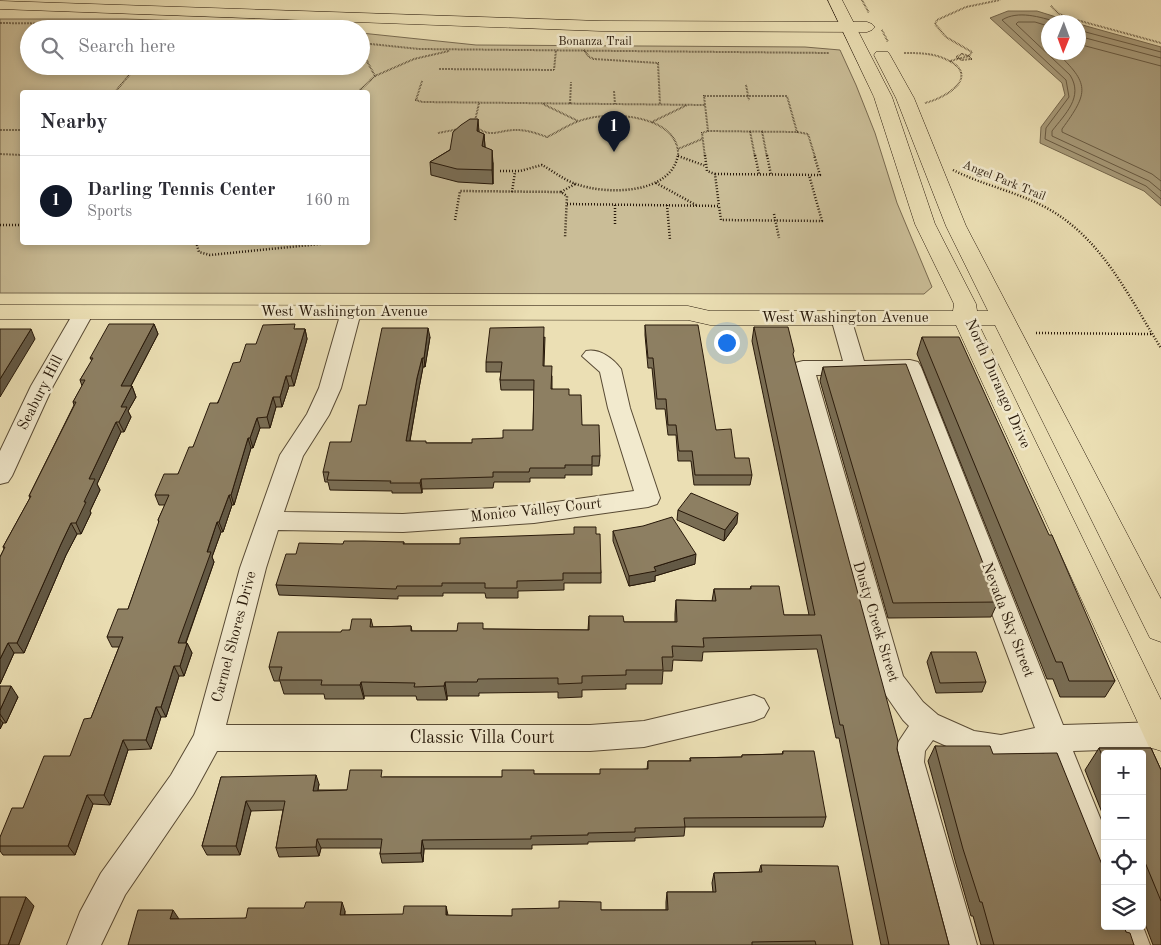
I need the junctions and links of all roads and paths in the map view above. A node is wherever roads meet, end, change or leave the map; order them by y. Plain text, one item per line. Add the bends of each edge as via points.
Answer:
1 (835, 0) edge
2 (1000, 0) edge
3 (0, 4) edge
4 (1051, 6) dead end
5 (859, 16) edge
6 (1161, 44) edge
7 (370, 45) edge
8 (457, 50) junction
9 (556, 50) junction
10 (584, 50) junction
11 (829, 53) dead end
12 (904, 53) dead end
13 (969, 56) junction
14 (958, 59) junction
15 (950, 61) junction
16 (370, 66) edge
17 (439, 69) dead end
18 (129, 75) edge
19 (375, 76) junction
20 (422, 80) dead end
21 (571, 82) dead end
22 (746, 85) dead end
23 (117, 90) edge
24 (360, 90) edge
25 (614, 91) dead end
26 (458, 97) dead end
27 (524, 98) dead end
28 (749, 98) junction
29 (456, 103) junction
30 (479, 103) junction
31 (524, 103) junction
32 (541, 103) junction
33 (570, 104) junction
34 (615, 104) junction
35 (660, 104) junction
36 (688, 104) junction
37 (922, 104) dead end
38 (705, 105) junction
39 (579, 121) junction
40 (652, 122) junction
41 (465, 128) edge
42 (0, 130) edge
43 (20, 130) edge
44 (708, 131) junction
45 (750, 131) junction
46 (762, 132) junction
47 (797, 132) junction
48 (438, 133) dead end
49 (702, 139) junction
50 (678, 149) junction
51 (0, 154) edge
52 (20, 155) edge
53 (678, 156) junction
54 (706, 166) junction
55 (952, 169) dead end
56 (500, 171) dead end
57 (515, 172) junction
58 (715, 174) junction
59 (759, 174) junction
60 (771, 175) junction
61 (809, 175) junction
62 (655, 182) junction
63 (575, 184) junction
64 (512, 192) junction
65 (561, 192) junction
66 (567, 204) junction
67 (615, 205) junction
68 (667, 205) junction
69 (698, 206) junction
70 (719, 206) junction
71 (774, 214) dead end
72 (455, 220) dead end
73 (775, 220) junction
74 (615, 224) dead end
75 (0, 225) edge
76 (20, 225) edge
77 (566, 238) dead end
78 (779, 238) dead end
79 (670, 240) dead end
80 (197, 245) edge
81 (310, 245) edge
82 (965, 311) junction
83 (1000, 311) junction
84 (0, 312) edge
85 (84, 312) junction
86 (351, 312) junction
87 (688, 313) junction
88 (841, 318) junction
89 (1036, 333) dead end
90 (1152, 334) junction
91 (1161, 348) edge
92 (593, 356) dead end
93 (856, 368) junction
94 (0, 476) edge
95 (269, 521) junction
96 (1161, 629) edge
97 (754, 708) dead end
98 (928, 724) junction
99 (1161, 735) edge
100 (208, 738) junction
101 (1053, 738) junction
102 (1101, 862) edge
103 (1127, 930) edge
104 (84, 945) edge
105 (960, 945) edge
106 (1133, 945) edge

1 - 5 main road, North Durango Drive
2 - 13 path via 966,7 937,20 936,28 970,50 972,54
3 - 5 main road via 601,26
4 - 6 path via 1059,14 1073,19
5 - 82 main road, North Durango Drive via 925,224
5 - 83 main road, North Durango Drive via 905,98 956,226
7 - 8 path, Bonanza Trail
8 - 9 path, Bonanza Trail
8 - 19 path via 414,59
9 - 10 path, Bonanza Trail
9 - 17 path via 554,70
10 - 11 path, Bonanza Trail
10 - 35 path via 594,59 658,63
12 - 15 path
13 - 14 path via 960,55 956,57
13 - 14 path via 969,60
14 - 15 path
15 - 37 path via 960,69 961,81 948,95
16 - 19 path
18 - 23 path
19 - 24 path
20 - 29 path via 416,100
21 - 33 path
22 - 28 path
25 - 34 path
26 - 29 path
27 - 31 path
28 - 38 path via 704,96
28 - 47 path via 787,96
29 - 30 path
30 - 31 path
30 - 39 path via 474,126 487,134 514,130 531,131 547,137
31 - 32 path
32 - 33 path
32 - 39 path
33 - 34 path
34 - 35 path
35 - 36 path
36 - 38 path
36 - 40 path
38 - 44 path
39 - 40 path via 614,115
40 - 50 path via 671,136
41 - 48 path
42 - 43 path
44 - 45 path
44 - 49 path via 702,134
45 - 46 path
45 - 59 path
46 - 47 path
46 - 60 path
47 - 61 path via 808,134 820,175
49 - 50 path
49 - 54 path
50 - 53 path
51 - 52 path
53 - 54 path
53 - 62 path via 673,168
54 - 58 path via 707,171
55 - 90 path, Angel Park Trail via 1026,198 1074,226 1094,245
56 - 57 path
57 - 63 path via 542,165
57 - 64 path
58 - 59 path
58 - 70 path
59 - 60 path
60 - 61 path
61 - 73 path via 822,221
62 - 63 path via 634,189 610,191
62 - 69 path
63 - 65 path
64 - 65 path
64 - 72 path via 460,191
65 - 66 path via 567,196
66 - 67 path
66 - 77 path
67 - 68 path
67 - 74 path
68 - 69 path
68 - 79 path
69 - 70 path
70 - 73 path via 721,220
71 - 73 path
73 - 78 path
75 - 76 path
80 - 81 path via 198,252 210,255
82 - 83 main road, West Washington Avenue
82 - 87 main road, West Washington Avenue via 707,304
82 - 88 main road, West Washington Avenue
82 - 99 main road, North Durango Drive
83 - 96 main road, North Durango Drive
84 - 85 main road, West Washington Avenue
85 - 86 main road, West Washington Avenue
85 - 94 street, Seabury Hill via 42,386
86 - 87 main road, West Washington Avenue
86 - 95 street, Carmel Shores Drive via 330,388 318,416 292,455
87 - 88 main road, West Washington Avenue via 710,318
88 - 93 street
89 - 90 path
90 - 91 path, Angel Park Trail
92 - 95 street, Monico Valley Court via 610,369 648,498 534,514 403,523
93 - 98 street, Dusty Creek Street via 804,368 890,681 912,711
93 - 101 street, Nevada Sky Street via 910,367
95 - 100 street, Carmel Shores Drive
97 - 100 street, Classic Villa Court via 644,734 590,738
98 - 101 street, Dusty Creek Street via 971,744 1001,748
98 - 105 street via 910,747 910,762
99 - 101 street, Dusty Creek Street
100 - 104 street, Carmel Shores Drive via 182,785 113,884
101 - 102 street, Nevada Sky Street
103 - 106 street

